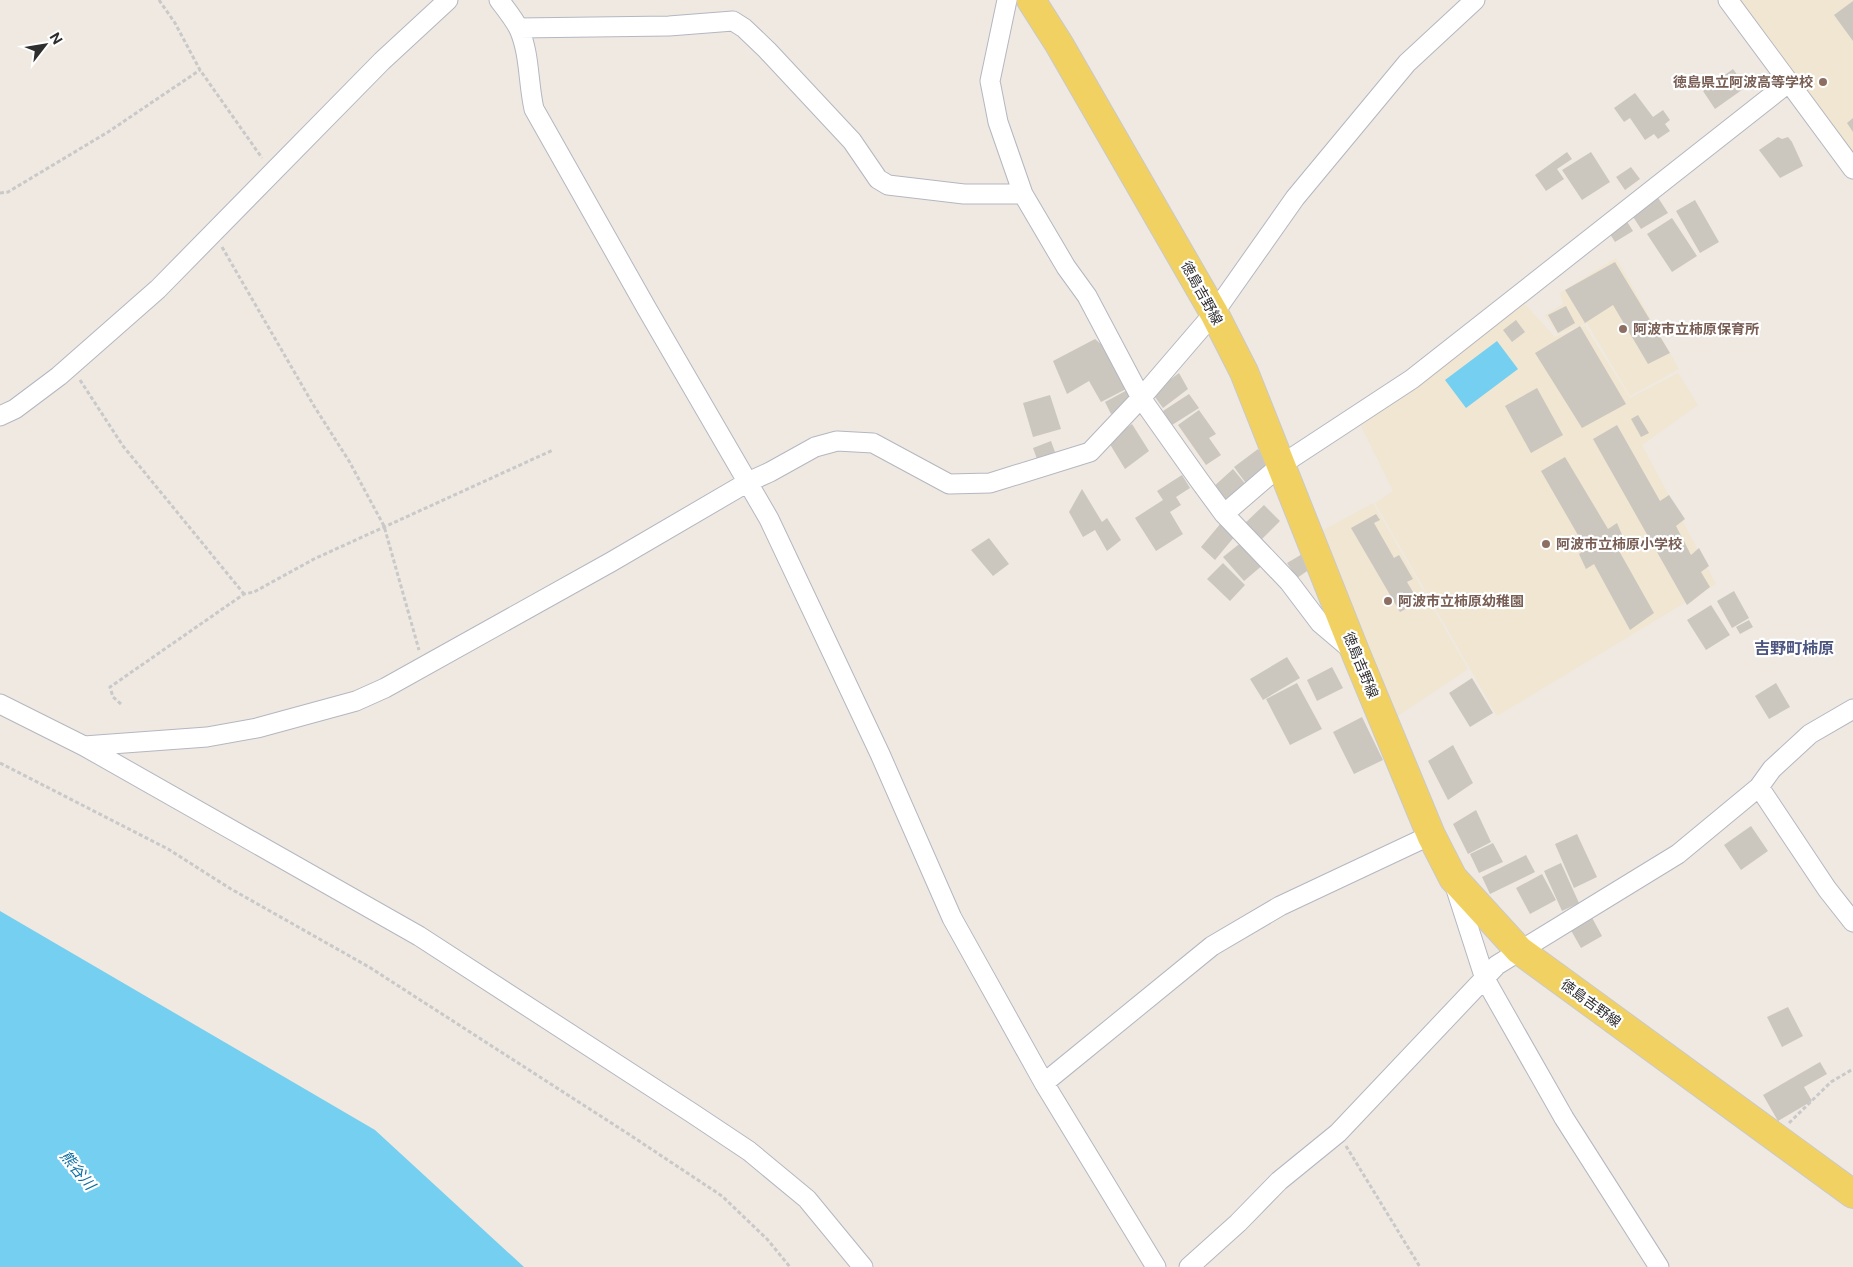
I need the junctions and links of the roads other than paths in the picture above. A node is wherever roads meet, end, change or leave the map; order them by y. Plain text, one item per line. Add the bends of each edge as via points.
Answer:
1 (448, 0) edge
2 (500, 0) edge
3 (1007, 0) edge
4 (1031, 0) edge
5 (1475, 0) edge
6 (1728, 0) edge
7 (519, 28) junction
8 (1788, 83) junction
9 (1853, 169) edge
10 (1023, 194) junction
11 (1214, 313) junction
12 (1141, 398) junction
13 (0, 416) edge
14 (1281, 465) junction
15 (748, 482) junction
16 (1224, 514) junction
17 (1356, 654) junction
18 (0, 704) edge
19 (1853, 709) edge
20 (84, 746) junction
21 (1760, 787) junction
22 (1431, 836) junction
23 (1453, 878) junction
24 (1853, 922) edge
25 (1519, 950) junction
26 (1484, 979) junction
27 (1044, 1082) junction
28 (1853, 1194) edge
29 (863, 1267) edge
30 (1156, 1267) edge
31 (1189, 1267) edge
32 (1659, 1267) edge

1 - 13 street via 382,61 158,289 71,366
2 - 7 street
3 - 10 street via 990,81 998,122
4 - 11 main road, 徳島吉野線
5 - 11 street via 1407,63 1295,198
6 - 8 street
7 - 10 street via 669,26 733,21 767,50 852,141 878,179 888,185 955,192
7 - 15 street via 527,55 534,110
8 - 9 street
8 - 14 street via 1412,379
10 - 12 street via 1087,296
11 - 12 street
11 - 14 main road, 徳島吉野線 via 1244,372
12 - 15 street via 1090,452 990,484 949,484 874,443 837,441 815,447
12 - 16 street
14 - 16 street
14 - 17 main road, 徳島吉野線
15 - 20 street via 385,688 356,701 257,728 207,737
15 - 27 street via 821,627 952,918
16 - 17 street via 1289,582 1320,623
17 - 22 main road, 徳島吉野線
18 - 20 street
19 - 21 street via 1810,734 1772,769
20 - 29 street via 419,936 700,1118 749,1151 807,1199
21 - 24 street via 1827,889
21 - 25 street via 1678,854
22 - 23 main road, 徳島吉野線
22 - 27 street via 1280,906 1212,946
23 - 25 main road, 徳島吉野線
23 - 26 street
25 - 26 street
25 - 28 main road, 徳島吉野線
26 - 31 street via 1338,1133 1278,1181
26 - 32 street via 1564,1118
27 - 30 street

